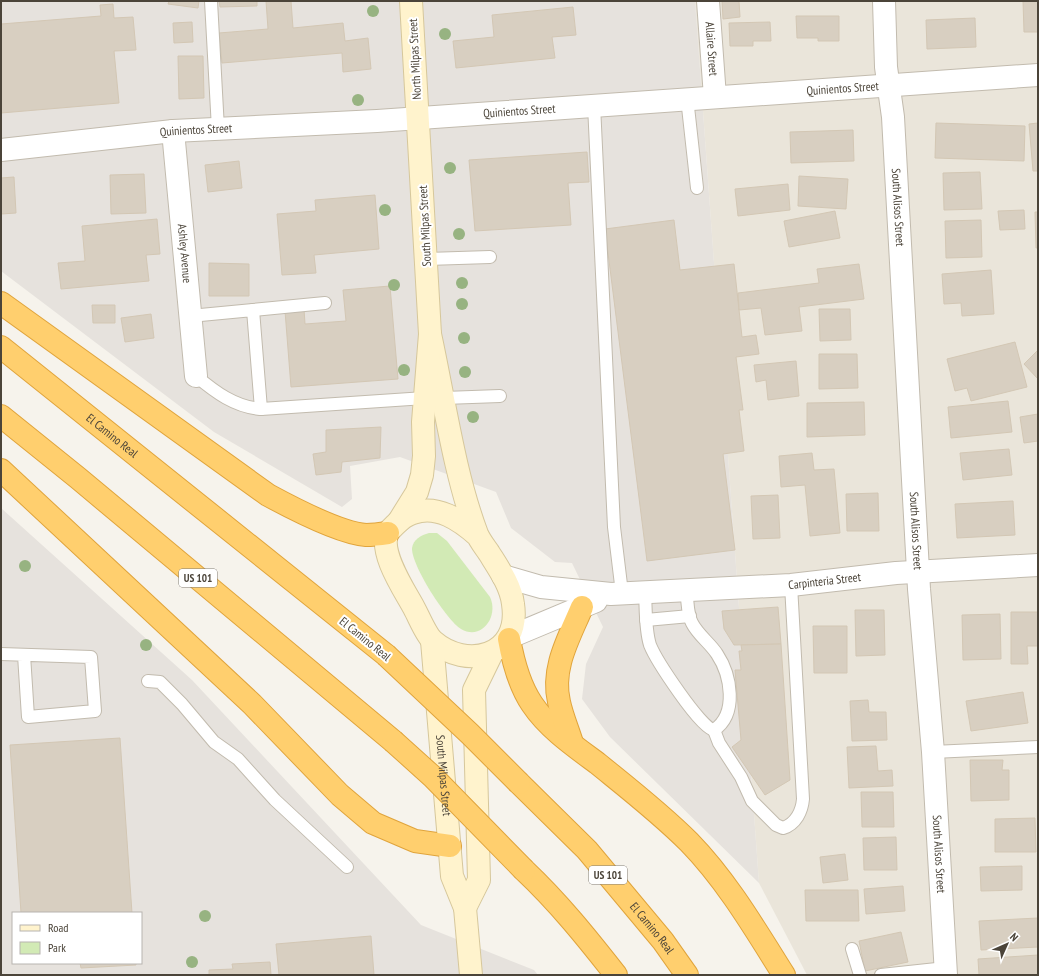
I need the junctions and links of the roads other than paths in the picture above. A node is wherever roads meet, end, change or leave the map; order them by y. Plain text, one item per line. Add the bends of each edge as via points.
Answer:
1 (211, 1) edge
2 (411, 1) edge
3 (708, 1) edge
4 (884, 1) edge
5 (1038, 75) edge
6 (889, 86) junction
7 (715, 97) junction
8 (687, 98) junction
9 (594, 106) junction
10 (418, 118) junction
11 (218, 129) junction
12 (173, 131) junction
13 (1, 150) edge
14 (697, 188) dead end
15 (490, 257) dead end
16 (427, 259) junction
17 (1, 303) edge
18 (325, 303) dead end
19 (253, 310) junction
20 (190, 316) junction
21 (1, 347) edge
22 (196, 376) joint
23 (500, 396) dead end
24 (434, 398) junction
25 (261, 408) junction
26 (1, 416) edge
27 (1, 470) edge
28 (394, 527) junction
29 (478, 536) junction
30 (1038, 565) edge
31 (918, 572) junction
32 (502, 576) junction
33 (791, 585) junction
34 (686, 590) junction
35 (645, 592) junction
36 (617, 594) junction
37 (582, 607) junction
38 (690, 616) junction
39 (646, 620) junction
40 (509, 638) junction
41 (432, 641) junction
42 (492, 653) junction
43 (1, 654) edge
44 (24, 655) junction
45 (148, 681) dead end
46 (714, 730) junction
47 (572, 745) junction
48 (1038, 747) edge
49 (933, 752) junction
50 (450, 846) junction
51 (346, 867) dead end
52 (465, 908) junction
53 (852, 948) dead end
54 (946, 971) edge
55 (471, 975) edge
56 (616, 975) edge
57 (687, 975) edge
58 (784, 975) edge
59 (860, 975) edge
60 (881, 975) edge

1 - 11 lane
2 - 10 main road, North Milpas Street
3 - 7 street, Allaire Street
4 - 6 street, South Alisos Street
5 - 6 street, Quinientos Street
6 - 7 street, Quinientos Street
6 - 31 street, South Alisos Street via 893,117
7 - 8 street, Quinientos Street
8 - 9 street, Quinientos Street
8 - 14 lane
9 - 10 street, Quinientos Street
9 - 36 lane
10 - 11 street, Quinientos Street
10 - 16 main road, South Milpas Street
11 - 12 street, Quinientos Street
12 - 13 street, Quinientos Street
12 - 20 street, Ashley Avenue
15 - 16 lane
16 - 24 main road, South Milpas Street
17 - 28 highway via 268,495 303,514 366,535
18 - 19 lane
19 - 20 lane
19 - 25 lane
20 - 22 street, Ashley Avenue
21 - 57 highway, El Camino Real / US 101, bridge via 386,655 470,734 592,856 663,941
22 - 25 lane via 226,399 247,408
23 - 24 lane
24 - 25 lane
24 - 28 main road, South Milpas Street via 417,492
24 - 29 main road, South Milpas Street
26 - 56 highway, US 101, bridge via 434,777 544,889
27 - 50 highway via 252,704 340,794 373,823 415,841
28 - 29 main road via 409,514 420,510 437,511 451,517
28 - 41 main road via 387,554
29 - 32 main road
30 - 31 street, Carpinteria Street
31 - 33 street, Carpinteria Street
31 - 49 street, South Alisos Street
32 - 36 street, Carpinteria Street via 541,587
32 - 40 main road via 512,594 515,615
33 - 34 street, Carpinteria Street
33 - 46 lane via 803,799 802,807 793,822 783,828 776,826 752,801
34 - 35 street, Carpinteria Street
34 - 38 lane
35 - 36 street, Carpinteria Street
35 - 39 lane
36 - 37 street, Carpinteria Street
37 - 40 street, Carpinteria Street
37 - 47 highway via 559,663 557,679 558,702
38 - 39 lane
38 - 46 lane via 695,628 718,655 726,673 730,693 729,708 724,720
39 - 46 lane via 650,644 657,658 691,709 705,725
40 - 42 main road via 502,647
40 - 47 highway via 513,660 532,704 545,721
41 - 42 main road via 460,654 474,656
41 - 50 main road, South Milpas Street
42 - 52 main road via 474,690 479,880
43 - 44 lane
44 - 44 lane via 28,717 95,711 91,657
45 - 51 lane via 160,682 214,742 238,759 275,800
47 - 58 highway via 661,813 690,844 720,879
48 - 49 lane
49 - 54 street, South Alisos Street
50 - 52 main road, South Milpas Street via 452,876
52 - 55 main road, South Milpas Street
53 - 59 lane
54 - 60 lane

